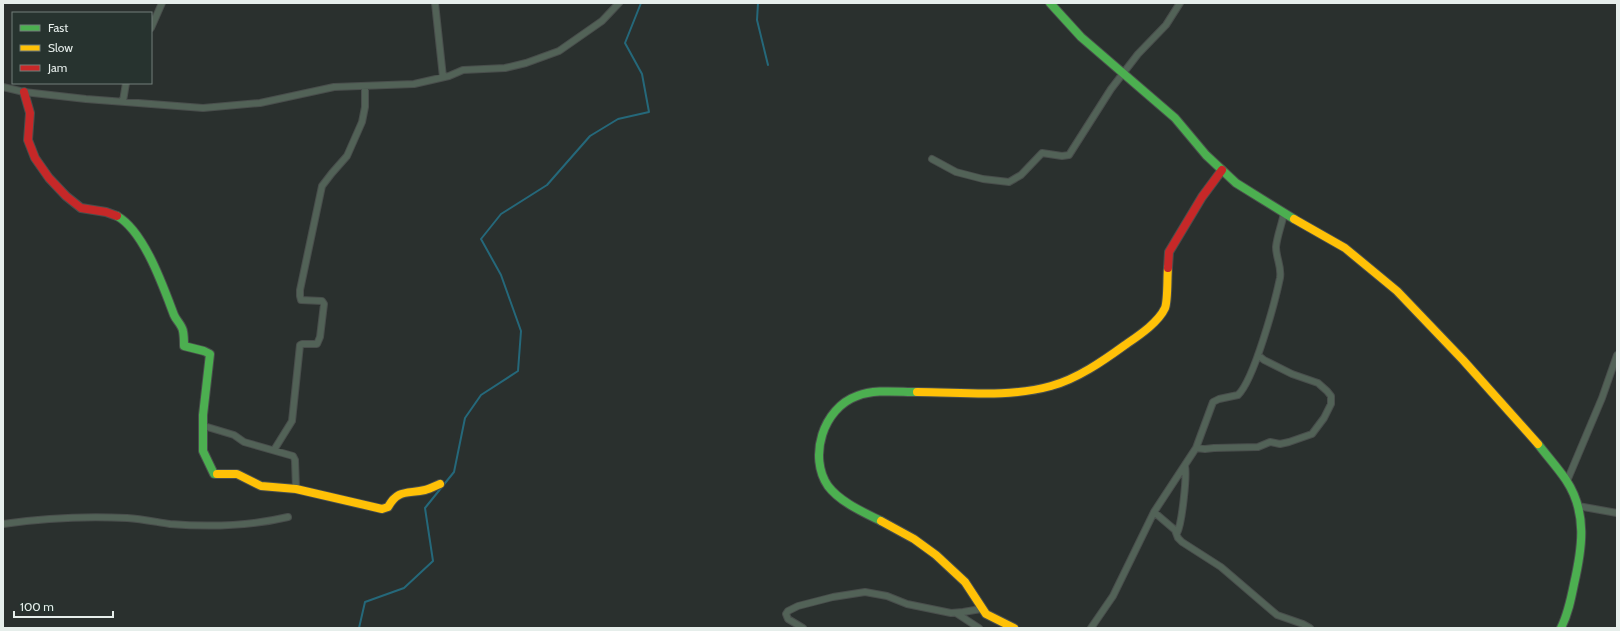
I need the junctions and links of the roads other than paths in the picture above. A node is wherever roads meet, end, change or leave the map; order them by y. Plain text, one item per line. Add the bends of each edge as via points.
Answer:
1 (162, 3) edge
2 (435, 3) edge
3 (619, 3) edge
4 (1050, 3) edge
5 (1180, 3) edge
6 (152, 26) edge
7 (1123, 74) junction
8 (443, 77) junction
9 (126, 84) edge
10 (365, 86) junction
11 (3, 88) edge
12 (24, 92) junction
13 (123, 101) junction
14 (932, 159) dead end
15 (1222, 170) junction
16 (1284, 213) junction
17 (1258, 355) junction
18 (1617, 355) edge
19 (204, 426) junction
20 (1196, 448) junction
21 (274, 450) junction
22 (1185, 466) junction
23 (1567, 481) junction
24 (440, 484) dead end
25 (296, 489) junction
26 (1578, 506) junction
27 (1154, 512) junction
28 (1617, 513) edge
29 (288, 517) dead end
30 (3, 524) edge
31 (1176, 533) junction
32 (982, 609) junction
33 (955, 612) junction
34 (803, 628) edge
35 (979, 628) edge
36 (1014, 628) edge
37 (1091, 628) edge
38 (1310, 628) edge
39 (1561, 628) edge

1 - 6 street
2 - 8 street
3 - 8 street via 602,21 559,51 505,68 463,70
4 - 7 street via 1081,37
5 - 7 street via 1166,25
7 - 14 street via 1097,109 1069,155 1042,153 1021,175 1010,182 956,172
7 - 15 street via 1175,118
8 - 10 street via 414,84
9 - 13 street
10 - 13 street via 334,87 260,103 221,107
10 - 21 street via 362,122 347,156 322,186 300,290 301,300 322,301 324,304 320,337 317,344 300,345 292,421
11 - 12 street
12 - 13 street
12 - 19 street via 30,110 28,142 43,170 59,190 80,208 113,214 132,227 155,267 175,317 183,329 184,346 210,354
15 - 16 street via 1236,183
15 - 32 street via 1202,197 1169,252 1166,307 1151,324 1121,348 1053,386 1023,392 865,394 847,400 828,421 819,444 819,472 835,495 909,535 968,585
16 - 17 street via 1276,246 1280,278
16 - 23 street via 1345,248 1397,291 1500,400
17 - 20 street via 1241,392 1213,402
17 - 20 street via 1292,374 1318,383 1327,391 1331,396 1331,404 1320,424 1312,434 1280,444 1270,442 1258,447
18 - 23 street
19 - 21 street via 234,434 244,442
19 - 25 street via 203,451 214,474 239,475 253,484 270,488
20 - 22 street
21 - 25 street via 294,458
22 - 27 street
22 - 31 street via 1182,512
23 - 26 street
24 - 25 street via 426,490 396,496 388,507 382,509
26 - 28 street
26 - 39 street via 1582,535 1581,553 1567,615
27 - 31 street
27 - 37 street via 1113,596
29 - 30 street via 243,524 171,524 106,517 55,518
31 - 38 street via 1182,542 1221,567 1277,614
32 - 33 street
32 - 36 street via 988,615
33 - 34 street via 907,604 887,596 864,592 833,597 788,611 788,620
33 - 35 street

